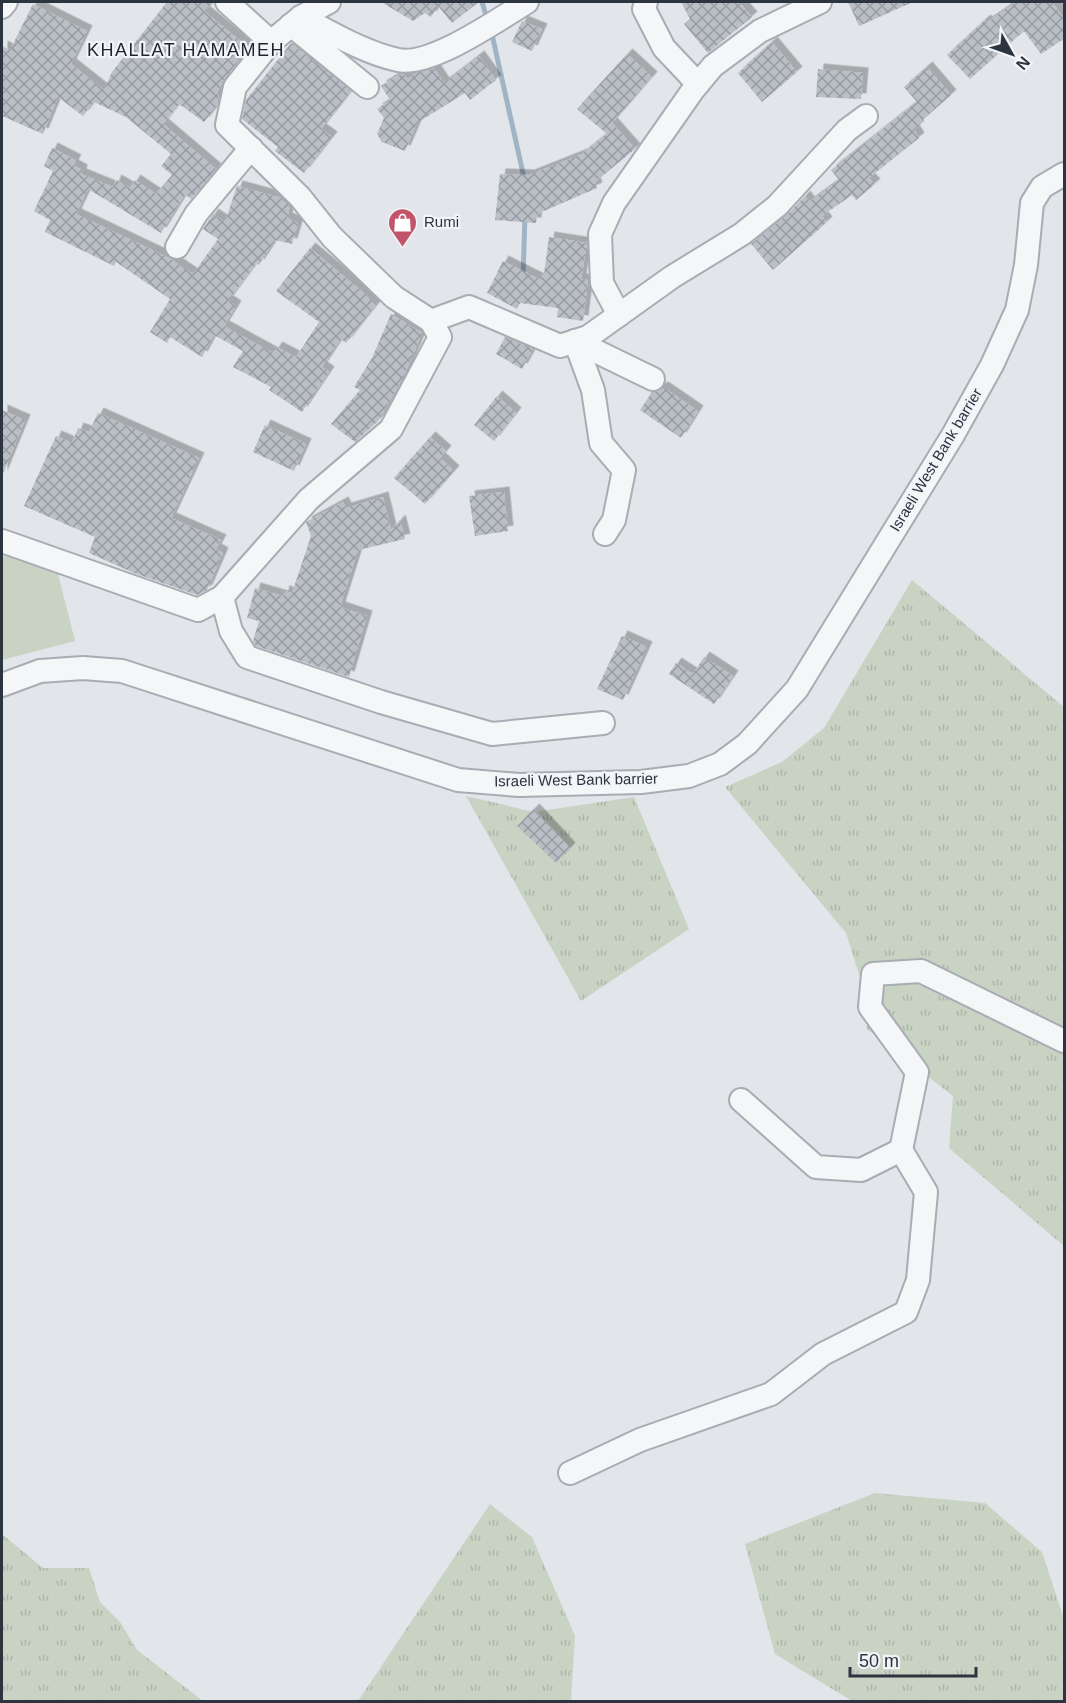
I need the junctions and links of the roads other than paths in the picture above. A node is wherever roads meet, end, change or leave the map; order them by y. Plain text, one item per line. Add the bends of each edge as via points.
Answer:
1 (6, 2) edge
2 (227, 2) edge
3 (328, 2) edge
4 (527, 2) edge
5 (646, 2) edge
6 (820, 2) edge
7 (2, 7) edge
8 (296, 21) junction
9 (271, 42) junction
10 (698, 84) junction
11 (367, 87) dead end
12 (866, 116) dead end
13 (251, 148) junction
14 (1065, 174) edge
15 (177, 247) dead end
16 (619, 315) junction
17 (431, 321) junction
18 (575, 341) junction
19 (653, 380) dead end
20 (605, 534) dead end
21 (2, 541) edge
22 (222, 597) junction
23 (2, 685) edge
24 (603, 723) dead end
25 (1065, 1041) edge
26 (741, 1100) dead end
27 (901, 1150) junction
28 (570, 1473) dead end

1 - 7 street
2 - 9 street
3 - 8 street
4 - 8 street via 464,40 428,56 401,61
5 - 10 street via 644,9 664,48
6 - 10 street via 760,32 713,66
8 - 9 street
8 - 11 street
9 - 13 street via 235,87 227,125
10 - 16 street via 614,203 600,234 602,282
12 - 16 street via 847,130 777,206 742,234
13 - 15 street via 196,214
13 - 17 street via 347,252 394,297
14 - 23 street, Israeli West Bank barrier via 1042,186 1032,203 1017,310 953,435 797,689 747,744 720,764 689,776 641,782 519,785 458,780 122,671 40,671
16 - 18 street via 588,337
17 - 18 street via 469,307 560,346
17 - 22 street via 440,337 391,429 309,499
18 - 19 street
18 - 20 street via 592,390 601,443 624,470 614,520
21 - 22 street via 198,610
22 - 24 street via 231,631 247,657 381,702 492,734
25 - 27 street via 921,971 873,974 870,1007 917,1072
26 - 27 street via 816,1167 861,1170
27 - 28 street via 926,1192 918,1280 906,1312 823,1354 771,1394 640,1440

